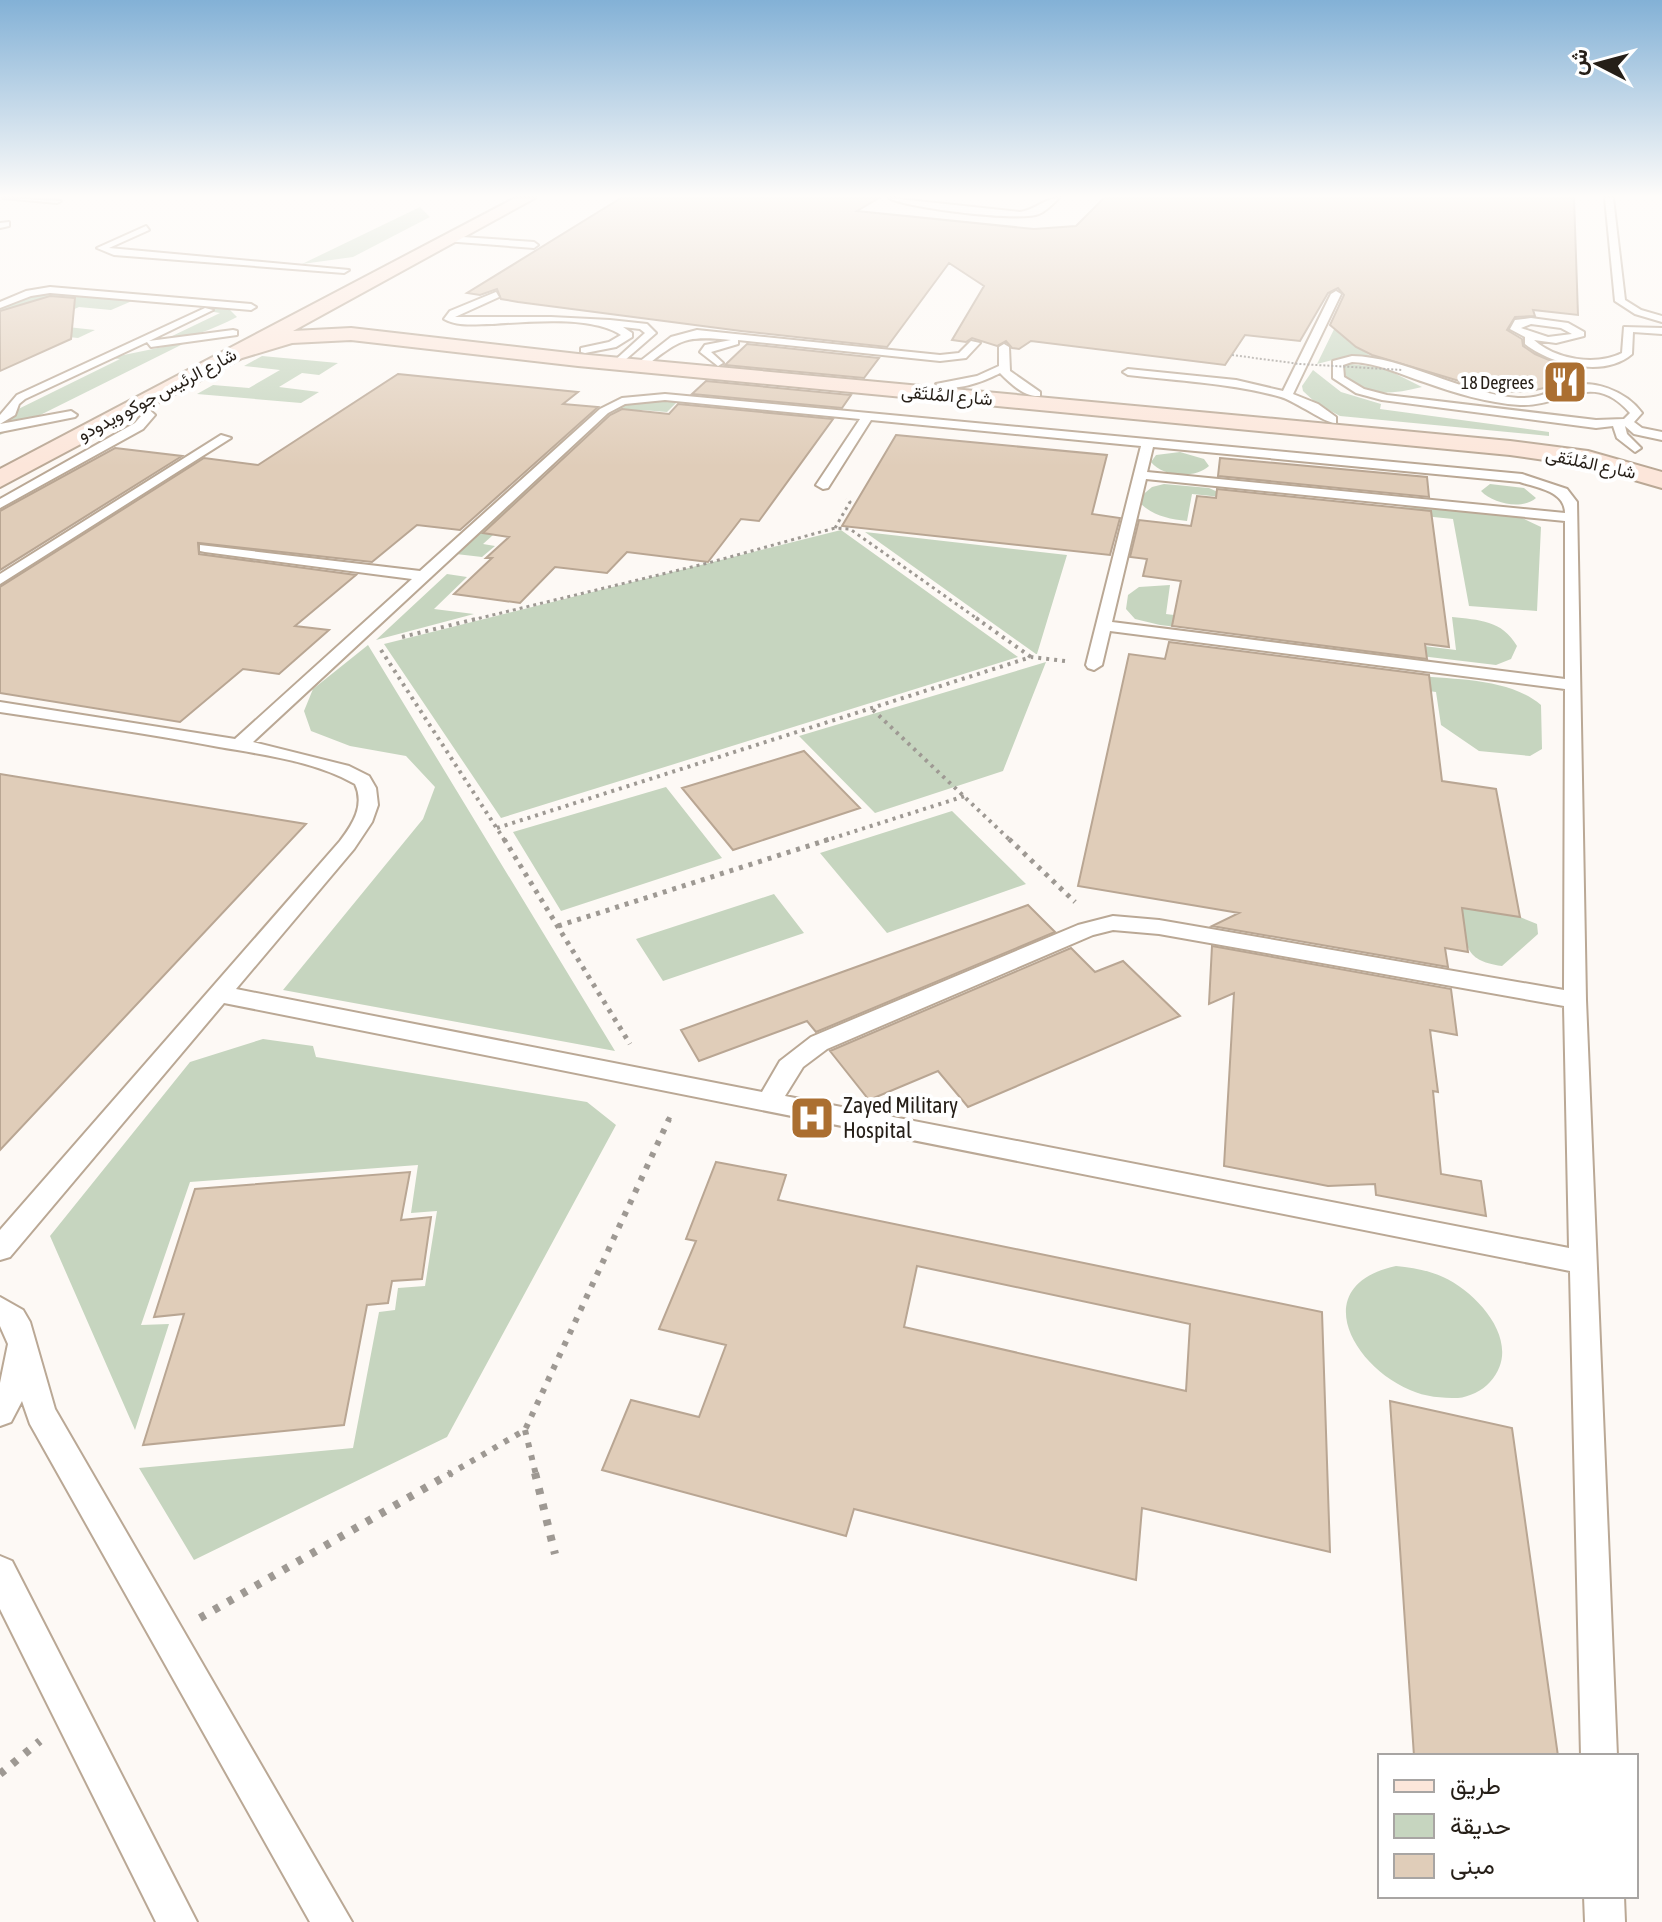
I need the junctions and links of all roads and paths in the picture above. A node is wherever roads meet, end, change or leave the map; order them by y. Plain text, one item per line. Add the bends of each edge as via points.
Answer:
1 (314, 288) edge
2 (357, 288) edge
3 (1619, 288) edge
4 (1336, 294) dead end
5 (336, 299) junction
6 (0, 305) edge
7 (251, 307) dead end
8 (208, 310) dead end
9 (1662, 319) edge
10 (481, 321) junction
11 (597, 322) junction
12 (1662, 331) edge
13 (1530, 336) junction
14 (755, 339) junction
15 (1563, 340) junction
16 (975, 343) dead end
17 (135, 344) junction
18 (232, 344) junction
19 (1004, 347) dead end
20 (585, 350) junction
21 (1232, 355) dead end
22 (1562, 358) junction
23 (179, 360) dead end
24 (634, 360) junction
25 (718, 363) junction
26 (1003, 368) junction
27 (1403, 370) dead end
28 (1128, 372) dead end
29 (942, 384) junction
30 (1578, 388) junction
31 (1036, 394) junction
32 (1287, 394) junction
33 (138, 405) junction
34 (78, 411) joint
35 (868, 416) junction
36 (0, 420) edge
37 (1332, 420) junction
38 (1564, 421) junction
39 (0, 428) edge
40 (1617, 430) junction
41 (1662, 436) edge
42 (1578, 437) dead end
43 (225, 438) dead end
44 (1148, 443) junction
45 (12, 445) dead end
46 (1510, 448) junction
47 (1662, 450) edge
48 (1140, 475) junction
49 (0, 479) edge
50 (1662, 480) edge
51 (823, 485) dead end
52 (0, 504) edge
53 (1572, 518) junction
54 (205, 548) dead end
55 (424, 576) junction
56 (0, 580) edge
57 (1104, 626) junction
58 (391, 640) dead end
59 (376, 643) dead end
60 (1094, 665) dead end
61 (1573, 685) junction
62 (0, 707) edge
63 (873, 710) junction
64 (239, 745) junction
65 (965, 796) junction
66 (497, 828) junction
67 (558, 926) junction
68 (1099, 926) junction
69 (219, 994) junction
70 (1575, 1000) junction
71 (651, 1079) junction
72 (684, 1085) junction
73 (770, 1102) junction
74 (0, 1249) edge
75 (1581, 1262) junction
76 (0, 1309) edge
77 (24, 1355) junction
78 (0, 1412) edge
79 (525, 1430) junction
80 (555, 1554) dead end
81 (0, 1573) edge
82 (168, 1637) junction
83 (72, 1715) junction
84 (1599, 1754) edge
85 (0, 1774) edge
86 (1604, 1898) edge
87 (177, 1922) edge
88 (332, 1922) edge
89 (1605, 1922) edge

1 - 18 street, شارع الرئيس جوكو ويدودو
2 - 5 street, شارع الرئيس جوكو ويدودو
3 - 9 lane via 1620,301
4 - 32 lane
5 - 18 street, شارع الرئيس جوكو ويدودو
5 - 20 street, شارع المُلتَقى via 326,317 342,326
6 - 7 lane via 50,290
8 - 17 lane
10 - 10 lane via 457,321 449,317 500,297 466,316
10 - 11 lane
11 - 20 lane via 628,335 612,345
11 - 24 lane via 650,329
12 - 22 lane via 1628,329 1627,354 1610,362
13 - 15 lane
13 - 15 lane via 1515,324 1548,322 1579,332
13 - 22 lane via 1534,347
14 - 16 lane via 940,358 962,356
14 - 24 lane via 688,334
14 - 25 lane via 709,347 707,356
15 - 22 lane
17 - 18 lane
17 - 36 lane via 21,397
18 - 23 street, شارع الرئيس جوكو ويدودو
18 - 24 street, شارع المُلتَقى via 334,333
18 - 33 street, شارع الرئيس جوكو ويدودو
19 - 26 lane
20 - 24 street, شارع المُلتَقى
21 - 27 path, bridge
22 - 30 lane
24 - 25 street, شارع المُلتَقى
24 - 46 street, شارع المُلتَقى
25 - 29 street, شارع المُلتَقى
26 - 29 lane via 980,379
26 - 31 lane via 1013,381
28 - 32 lane
29 - 31 street, شارع المُلتَقى
30 - 38 lane via 1549,399 1516,401 1444,386 1376,360 1337,363 1344,382 1372,395
30 - 40 lane via 1631,405 1636,413
31 - 37 street, شارع المُلتَقى
32 - 37 lane
33 - 49 street, شارع الرئيس جوكو ويدودو
33 - 52 lane via 149,415 139,426
34 - 39 lane
34 - 45 street, شارع الرئيس جوكو ويدودو
35 - 44 lane
35 - 51 lane
35 - 55 lane via 665,397 622,401 604,411
37 - 40 street, شارع المُلتَقى
38 - 40 lane
38 - 42 lane
40 - 41 lane
40 - 46 street via 1619,452 1609,456
40 - 47 street, شارع المُلتَقى via 1635,448
43 - 56 lane
44 - 48 lane
44 - 53 lane via 1522,478 1562,492 1569,498
46 - 50 street, شارع المُلتَقى via 1588,459
48 - 53 lane
48 - 57 lane
53 - 61 lane
54 - 55 lane
55 - 64 lane
57 - 60 lane
57 - 61 lane
58 - 63 path via 835,528 850,529 1031,657
59 - 66 path
61 - 70 lane
62 - 64 lane
63 - 65 path
63 - 66 path
64 - 69 lane via 360,777 369,791 369,807 362,827
65 - 67 path
65 - 68 path
66 - 67 path
67 - 71 path
68 - 70 lane via 1159,927
68 - 73 lane via 819,1043 788,1066
69 - 71 lane
69 - 74 lane
70 - 75 lane
71 - 72 lane
72 - 73 lane
72 - 79 path
73 - 75 lane
75 - 84 lane
76 - 77 lane via 21,1330
77 - 78 lane via 15,1388
77 - 82 lane via 41,1414
79 - 80 path
79 - 82 path
81 - 83 lane
82 - 88 lane
83 - 85 path
83 - 87 lane
86 - 89 lane

